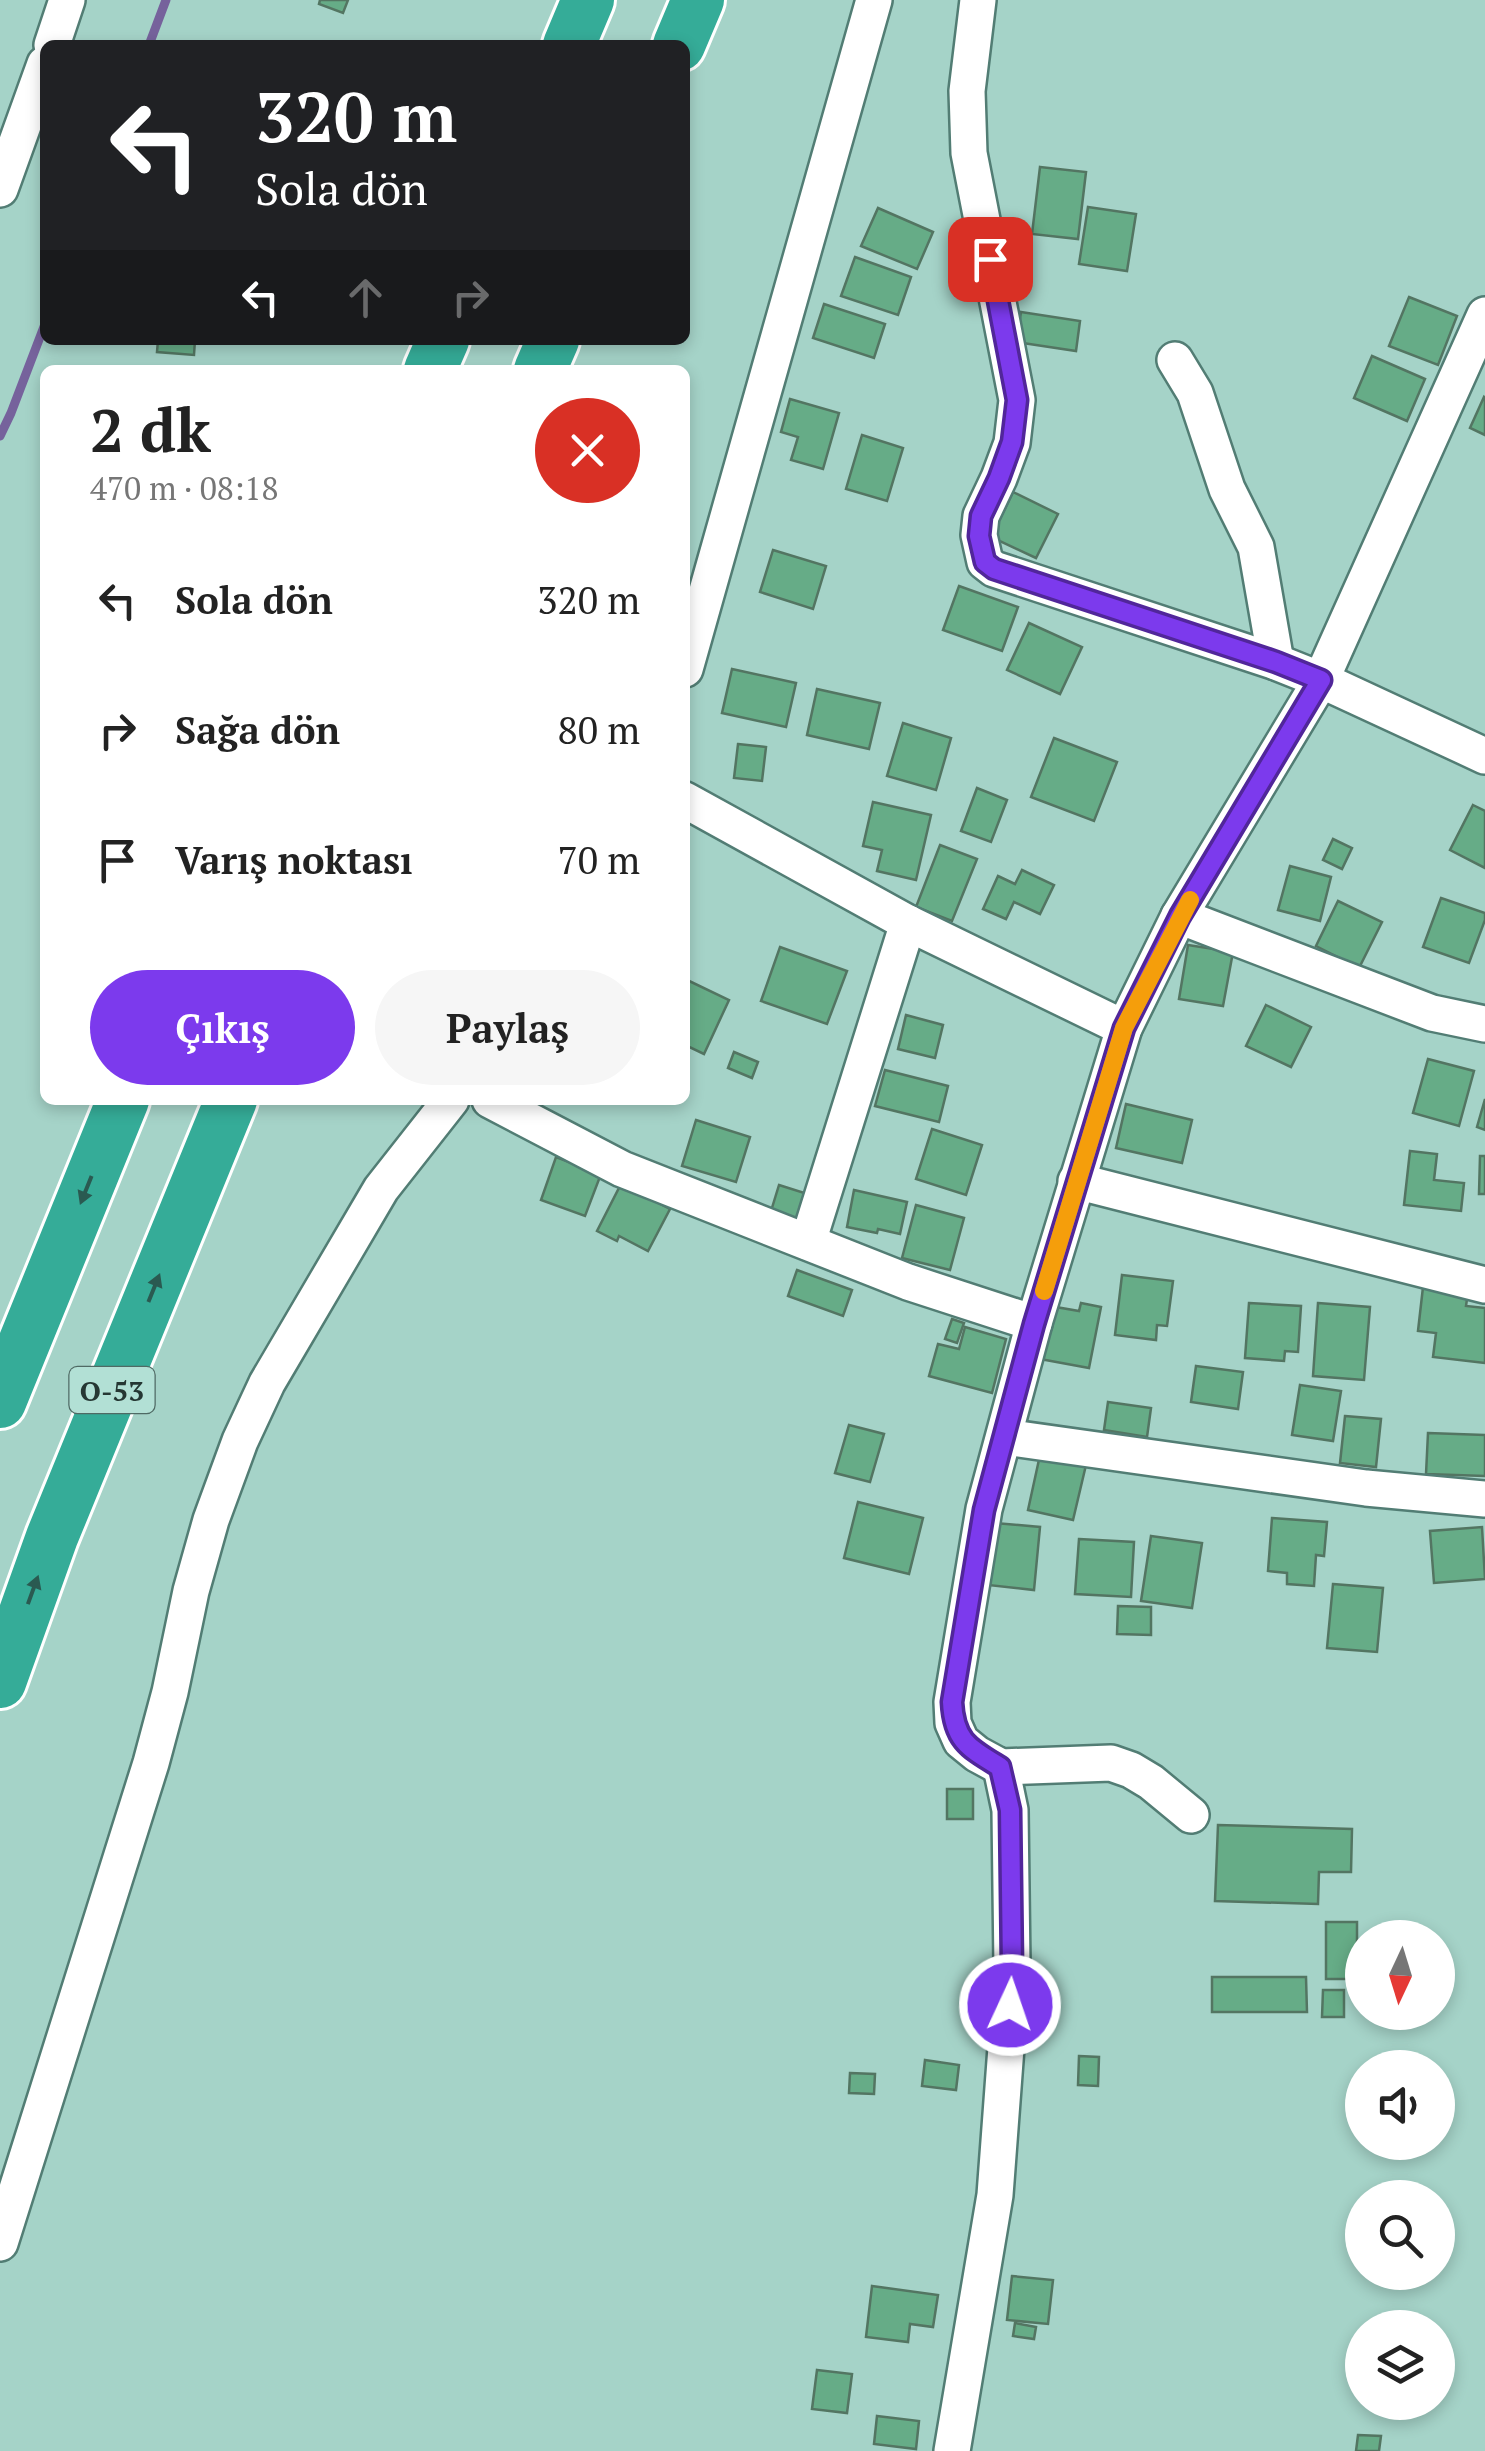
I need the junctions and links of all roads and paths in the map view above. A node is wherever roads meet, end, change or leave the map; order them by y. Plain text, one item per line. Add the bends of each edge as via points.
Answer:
1 (67, 0) edge
2 (588, 0) edge
3 (698, 0) edge
4 (874, 0) edge
5 (978, 0) edge
6 (54, 40) edge
7 (571, 40) edge
8 (681, 40) edge
9 (40, 78) edge
10 (0, 188) edge
11 (1485, 315) edge
12 (1175, 360) dead end
13 (690, 651) edge
14 (1276, 662) junction
15 (1321, 680) junction
16 (1485, 756) edge
17 (690, 803) edge
18 (1180, 916) junction
19 (908, 922) junction
20 (1485, 1024) edge
21 (1124, 1028) junction
22 (121, 1105) edge
23 (229, 1105) edge
24 (446, 1105) edge
25 (500, 1105) edge
26 (1076, 1181) junction
27 (808, 1242) junction
28 (1485, 1285) edge
29 (1034, 1324) junction
30 (0, 1402) edge
31 (1005, 1437) junction
32 (1485, 1499) edge
33 (0, 1682) edge
34 (1000, 1767) junction
35 (1191, 1815) dead end
36 (0, 2243) edge
37 (952, 2451) edge

1 - 6 street
2 - 7 highway
3 - 8 highway
4 - 13 street
5 - 14 street via 967,91 969,154 1017,400 1012,442 981,516 985,562
9 - 10 street
11 - 15 street
12 - 14 street via 1195,393 1226,489 1256,546
14 - 15 street
15 - 16 street
15 - 18 street
17 - 19 street
18 - 20 street via 1432,1013
18 - 21 street
19 - 21 street
19 - 27 street
21 - 26 street
22 -> 30 highway
33 -> 23 highway, O-53 via 52,1536
24 - 36 street via 381,1189 267,1382 240,1441 210,1520 151,1763
25 - 27 street via 622,1169
26 - 28 street
26 - 29 street
27 - 29 street
29 - 31 street
31 - 32 street
31 - 34 street via 984,1510 952,1702 962,1741
34 - 35 street via 1111,1763 1151,1782
34 - 37 street via 1010,1810 1012,1968 995,2195

